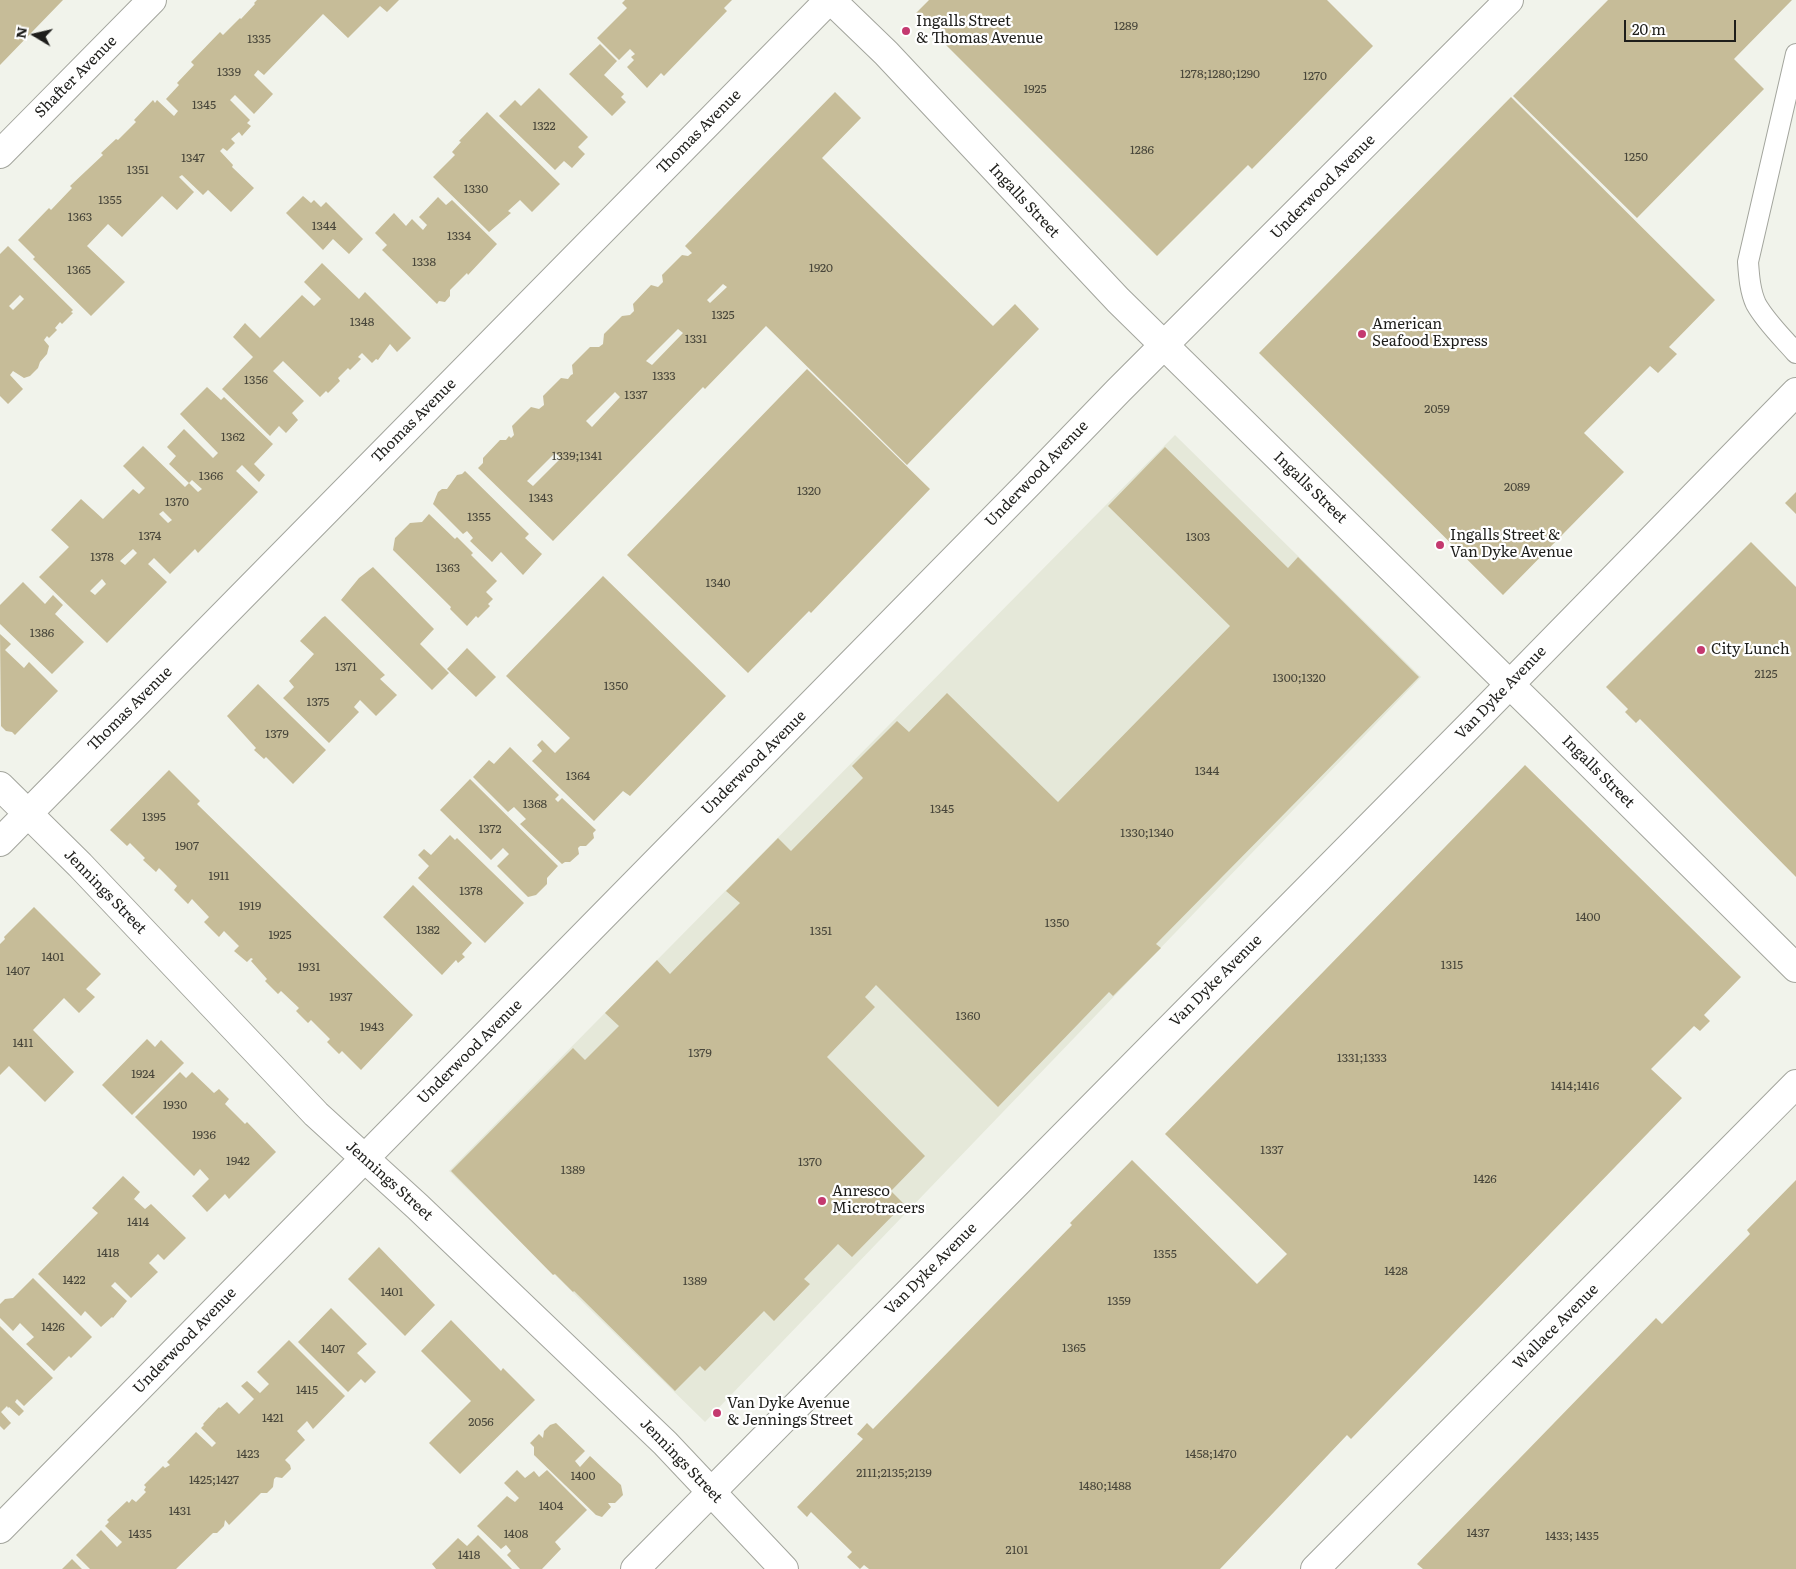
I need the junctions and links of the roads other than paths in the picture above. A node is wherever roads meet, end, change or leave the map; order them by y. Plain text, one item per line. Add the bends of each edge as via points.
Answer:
1 (152, 0) edge
2 (830, 0) edge
3 (1510, 0) edge
4 (1796, 54) edge
5 (0, 154) edge
6 (1164, 345) junction
7 (1796, 353) edge
8 (1796, 392) edge
9 (1509, 684) junction
10 (0, 786) edge
11 (28, 814) junction
12 (0, 842) edge
13 (1796, 968) edge
14 (1796, 1084) edge
15 (365, 1158) junction
16 (710, 1492) junction
17 (0, 1529) edge
18 (635, 1569) edge
19 (784, 1569) edge
20 (1315, 1569) edge

1 - 5 street, Shafter Avenue
2 - 6 street, Ingalls Street via 886,53
2 - 11 street, Thomas Avenue
3 - 6 street, Underwood Avenue
4 - 7 lane via 1748,262 1756,304
6 - 9 street, Ingalls Street
6 - 15 street, Underwood Avenue
8 - 9 street, Van Dyke Avenue
9 - 13 street, Ingalls Street
9 - 16 street, Van Dyke Avenue
10 - 11 street, Jennings Street
11 - 12 street, Thomas Avenue
11 - 15 street, Jennings Street via 316,1114
14 - 20 street, Wallace Avenue
15 - 16 street, Jennings Street via 665,1444
15 - 17 street, Underwood Avenue
16 - 18 street, Van Dyke Avenue
16 - 19 street, Jennings Street

